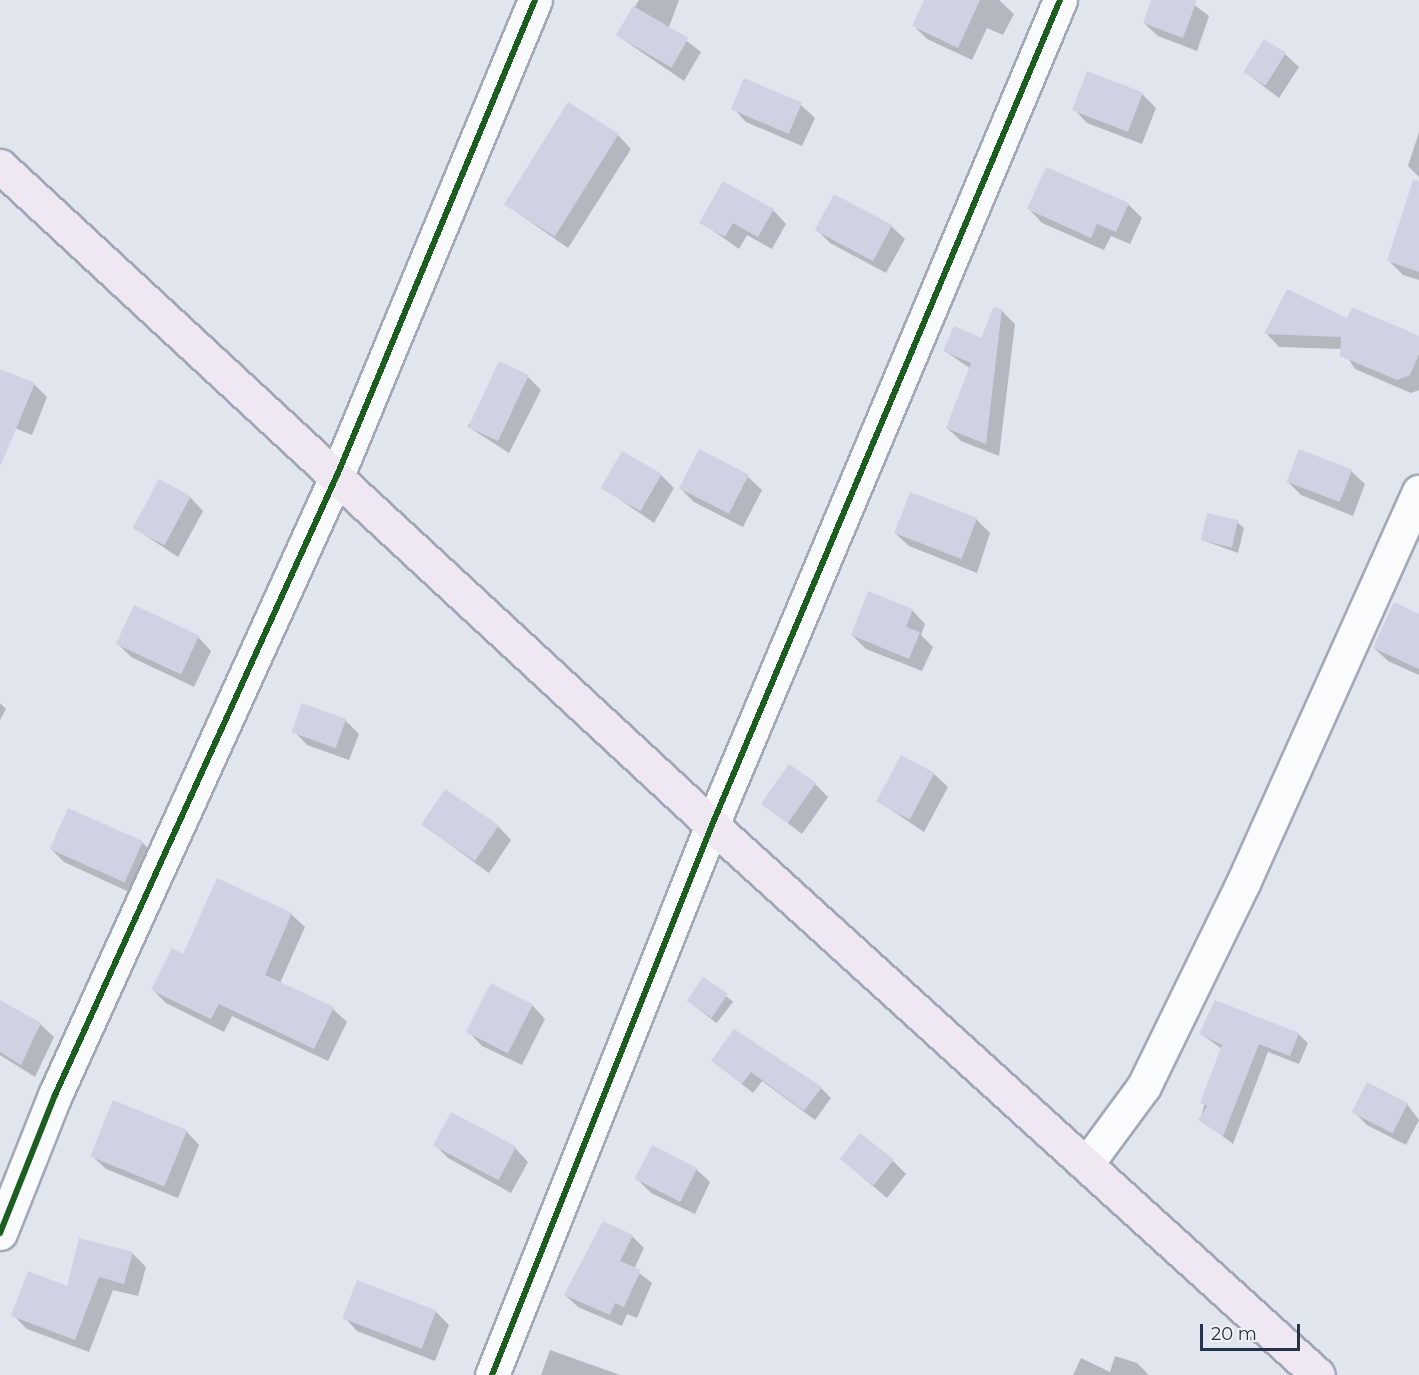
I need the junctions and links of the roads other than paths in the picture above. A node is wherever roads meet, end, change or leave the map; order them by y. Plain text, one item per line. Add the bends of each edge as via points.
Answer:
1 (535, 0) edge
2 (1060, 0) edge
3 (0, 166) edge
4 (338, 473) junction
5 (1419, 492) edge
6 (712, 825) junction
7 (1088, 1162) junction
8 (0, 1233) edge
9 (492, 1375) edge
10 (1318, 1375) edge

1 - 4 street
2 - 6 street
3 - 4 main road
4 - 6 main road
4 - 8 street via 55,1095
5 - 7 street via 1243,884 1144,1086
6 - 7 main road
6 - 9 street
7 - 10 main road

